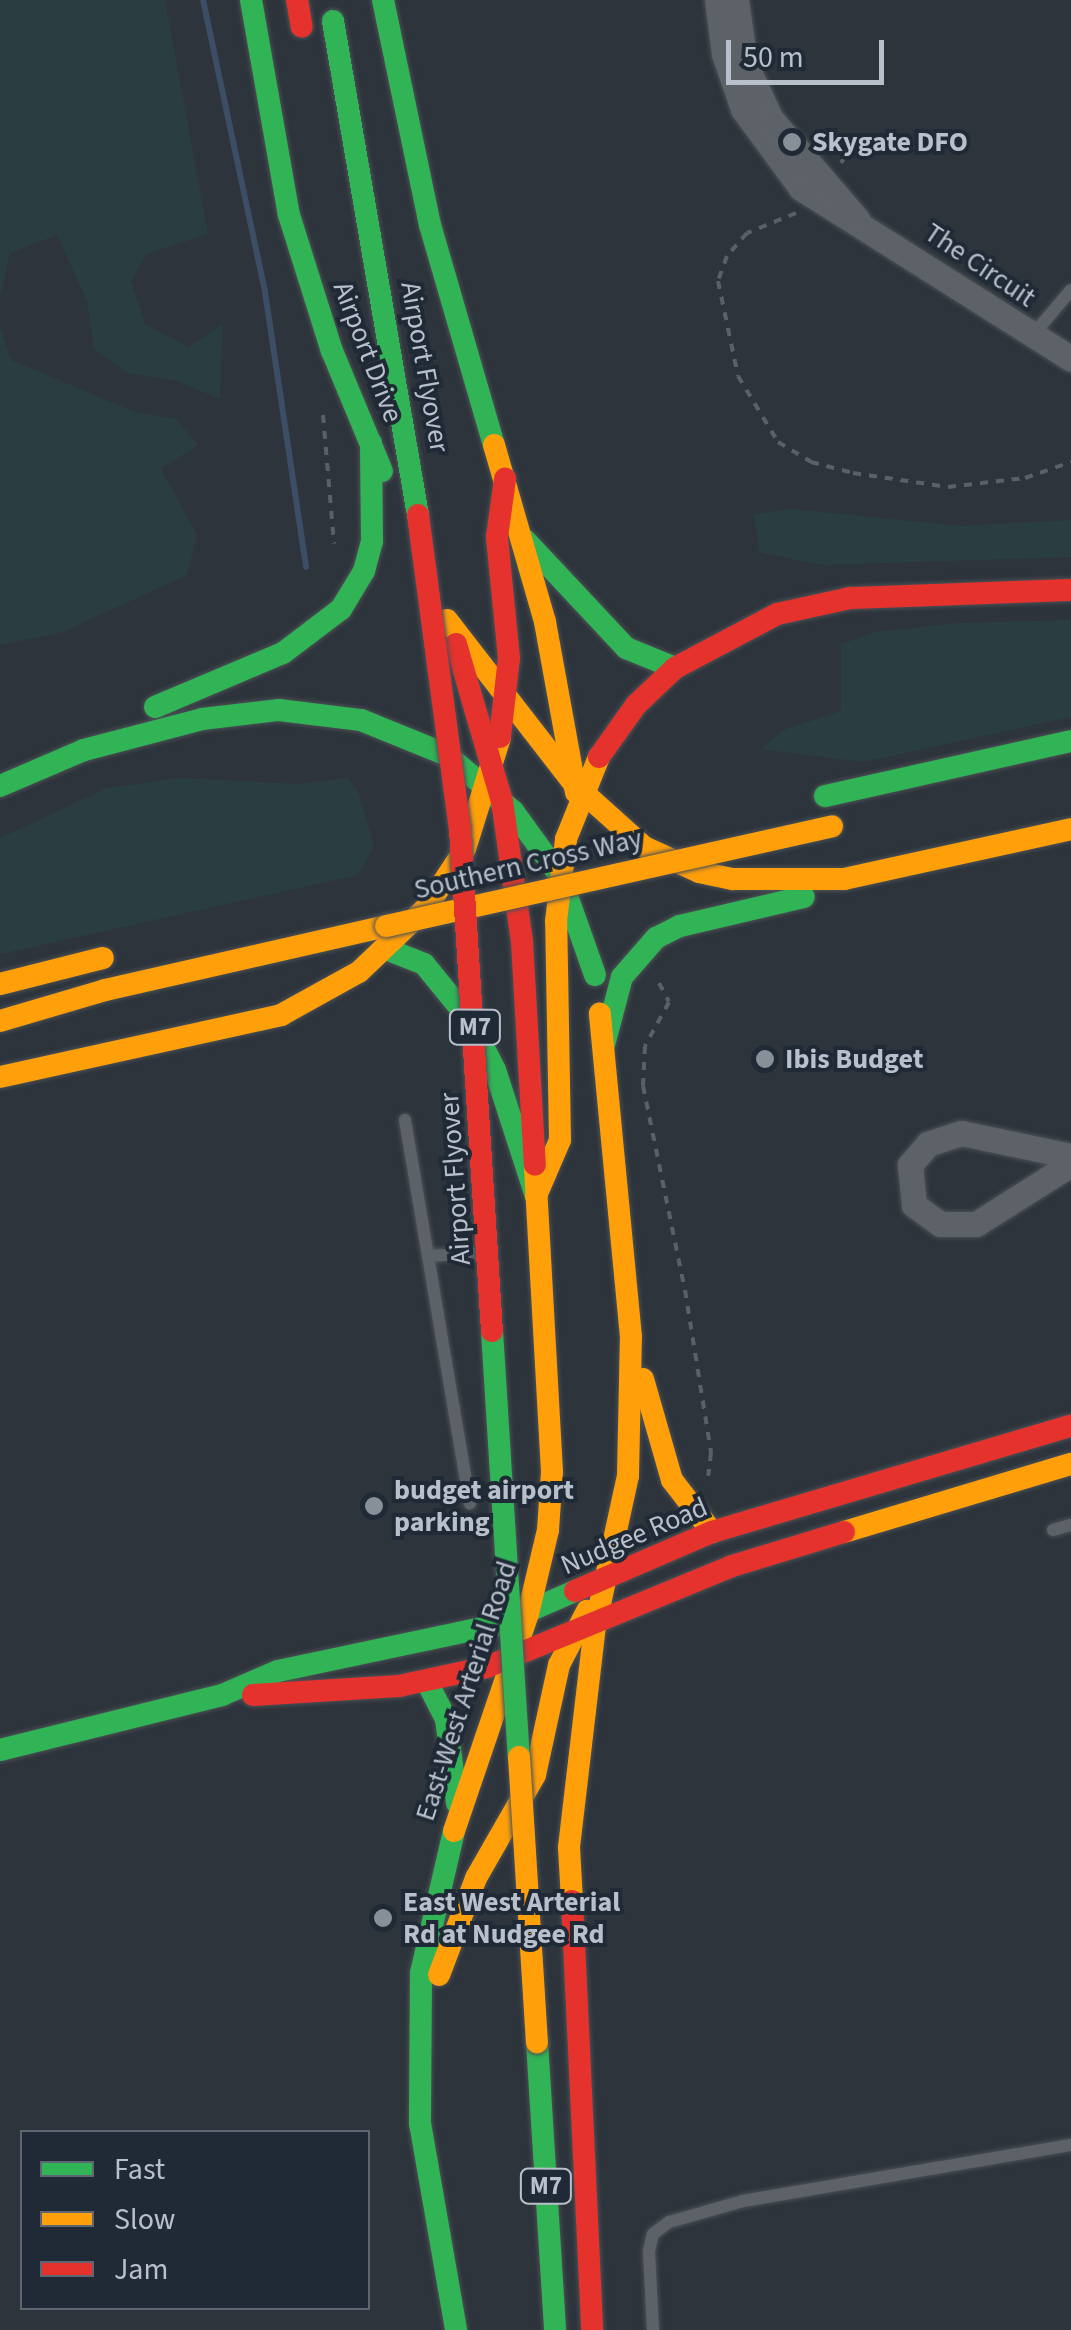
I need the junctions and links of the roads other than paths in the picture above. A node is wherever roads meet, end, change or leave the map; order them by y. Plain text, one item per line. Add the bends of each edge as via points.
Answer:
1 (251, 0) edge
2 (297, 0) edge
3 (383, 0) edge
4 (716, 0) edge
5 (736, 0) edge
6 (331, 10) edge
7 (304, 36) dead end
8 (858, 219) junction
9 (1071, 290) edge
10 (1032, 336) junction
11 (1071, 358) edge
12 (362, 360) dead end
13 (371, 444) junction
14 (505, 479) junction
15 (525, 540) junction
16 (395, 561) dead end
17 (1071, 590) edge
18 (447, 620) junction
19 (675, 668) junction
20 (506, 695) junction
21 (416, 710) dead end
22 (1071, 742) edge
23 (84, 750) junction
24 (422, 765) dead end
25 (0, 786) edge
26 (494, 786) junction
27 (578, 793) junction
28 (816, 799) dead end
29 (841, 824) dead end
30 (1071, 830) edge
31 (670, 831) dead end
32 (433, 856) dead end
33 (560, 876) junction
34 (844, 879) junction
35 (515, 886) joint
36 (399, 892) dead end
37 (386, 949) junction
38 (130, 952) dead end
39 (595, 975) junction
40 (0, 984) edge
41 (0, 1021) edge
42 (445, 1036) dead end
43 (604, 1046) junction
44 (0, 1076) edge
45 (406, 1120) dead end
46 (1071, 1156) edge
47 (1071, 1164) edge
48 (536, 1196) junction
49 (458, 1232) dead end
50 (496, 1252) dead end
51 (428, 1256) junction
52 (460, 1270) dead end
53 (462, 1308) dead end
54 (632, 1337) junction
55 (1071, 1426) edge
56 (1071, 1464) edge
57 (473, 1512) joint
58 (1071, 1526) edge
59 (1053, 1530) dead end
60 (712, 1532) junction
61 (609, 1576) junction
62 (481, 1598) dead end
63 (528, 1614) junction
64 (595, 1627) junction
65 (571, 1636) junction
66 (512, 1658) junction
67 (427, 1682) junction
68 (222, 1695) junction
69 (0, 1750) edge
70 (458, 1812) junction
71 (498, 1889) dead end
72 (418, 2002) junction
73 (1071, 2145) edge
74 (456, 2330) edge
75 (555, 2330) edge
76 (592, 2330) edge
77 (653, 2330) edge

1 - 13 main road, Airport Drive via 289,215 327,337
2 - 7 main road
3 - 14 main road via 430,225
4 - 8 street, The Circuit via 730,74 762,144 800,188 826,208
5 - 8 street, The Circuit via 746,63 771,120
6 - 75 main road, Airport Flyover / M7, bridge via 412,468 460,830
8 - 10 street, The Circuit
9 - 10 lane
10 - 11 street, The Circuit
12 - 16 main road
13 - 18 main road, Airport Drive
13 - 23 main road via 368,560 331,620 283,653 134,716
14 - 15 main road
14 - 20 main road via 498,537 508,617
15 - 19 main road via 626,648
15 - 27 main road
17 - 19 main road via 812,605 746,627
18 - 20 main road
18 - 26 main road, Airport Drive
19 - 27 main road via 615,732
20 - 26 main road
20 - 27 main road
21 - 24 main road
22 - 28 main road
23 - 25 main road
23 - 26 main road via 217,716 310,711 417,738
26 - 33 main road
26 - 35 main road, Airport Drive
26 - 37 main road via 454,869
27 - 33 main road
27 - 34 main road via 644,847 699,872 734,879
27 - 39 main road
29 - 41 main road, Southern Cross Way, bridge via 270,952
30 - 34 main road
31 - 36 main road, Southern Cross Way
32 - 42 main road, M7
33 - 39 main road
33 - 48 main road via 560,1140
34 - 43 main road via 782,907 680,926 636,956 616,990
35 - 48 main road, East-West Arterial Road
37 - 44 main road via 334,990 258,1023 140,1042
37 - 48 main road via 424,964 469,1019 495,1070
38 - 40 main road
39 - 43 main road
43 - 54 main road
45 - 51 lane
46 - 47 street via 960,1133 928,1144 910,1165 914,1205 940,1224 976,1224
48 - 63 main road, East-West Arterial Road via 534,1251 552,1472 548,1530
49 - 52 main road, Airport Flyover
50 - 51 lane
51 - 57 lane
53 - 57 main road
54 - 60 main road via 679,1496
54 - 61 main road via 628,1476
55 - 60 main road, Nudgee Road
56 - 64 main road, Nudgee Road via 732,1566
58 - 59 lane
60 - 61 main road, Nudgee Road
61 - 63 main road, Nudgee Road
61 - 64 main road
61 - 65 main road
62 - 71 main road
63 - 66 main road, East-West Arterial Road
63 - 68 main road, Nudgee Road via 429,1643 278,1671
64 - 65 main road, Nudgee Road
64 - 76 main road via 568,1879
65 - 66 main road, Nudgee Road
65 - 72 main road via 536,1775 476,1878 446,1966
66 - 67 main road, Nudgee Road
66 - 70 main road, East-West Arterial Road
67 - 68 main road, Nudgee Road
67 - 70 main road via 446,1720
68 - 69 main road, Nudgee Road
70 - 72 main road, East-West Arterial Road via 430,1920
72 - 74 main road, East-West Arterial Road via 425,2173
73 - 77 lane via 743,2201 669,2222 654,2234 650,2251

